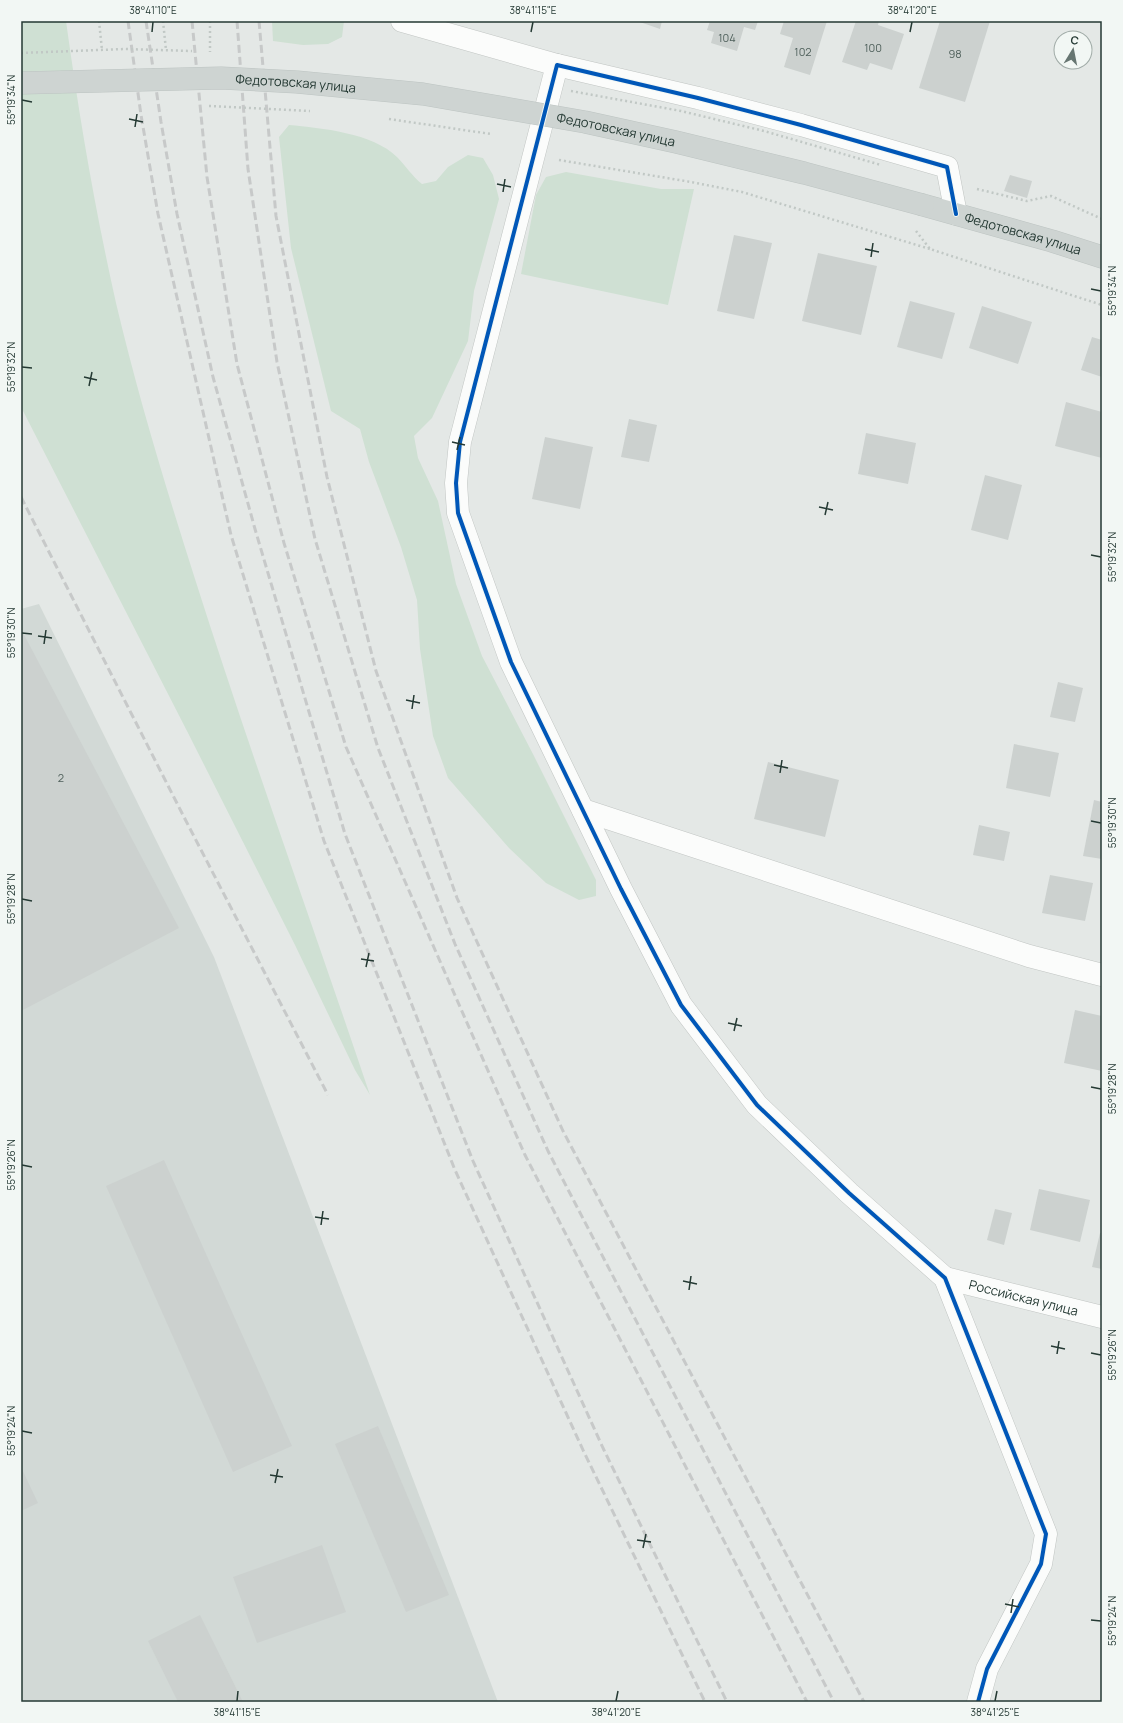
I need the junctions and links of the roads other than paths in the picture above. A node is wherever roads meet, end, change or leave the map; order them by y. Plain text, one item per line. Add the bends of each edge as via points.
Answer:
1 (402, 21) edge
2 (557, 65) junction
3 (21, 83) edge
4 (956, 214) junction
5 (1102, 257) edge
6 (583, 810) junction
7 (1102, 975) edge
8 (945, 1278) junction
9 (1102, 1317) edge
10 (978, 1702) edge

1 - 2 street
2 - 4 street via 706,100 947,167
2 - 6 street via 460,442 456,483 458,513 511,662
3 - 4 main road, Федотовская улица, bridge via 221,78 297,82 423,94 585,122 676,142
4 - 5 main road, Федотовская улица
6 - 7 street via 1029,956
6 - 8 street via 681,1005 757,1105 849,1193
8 - 9 street, Российская улица
8 - 10 street via 1046,1534 1041,1564 987,1669

